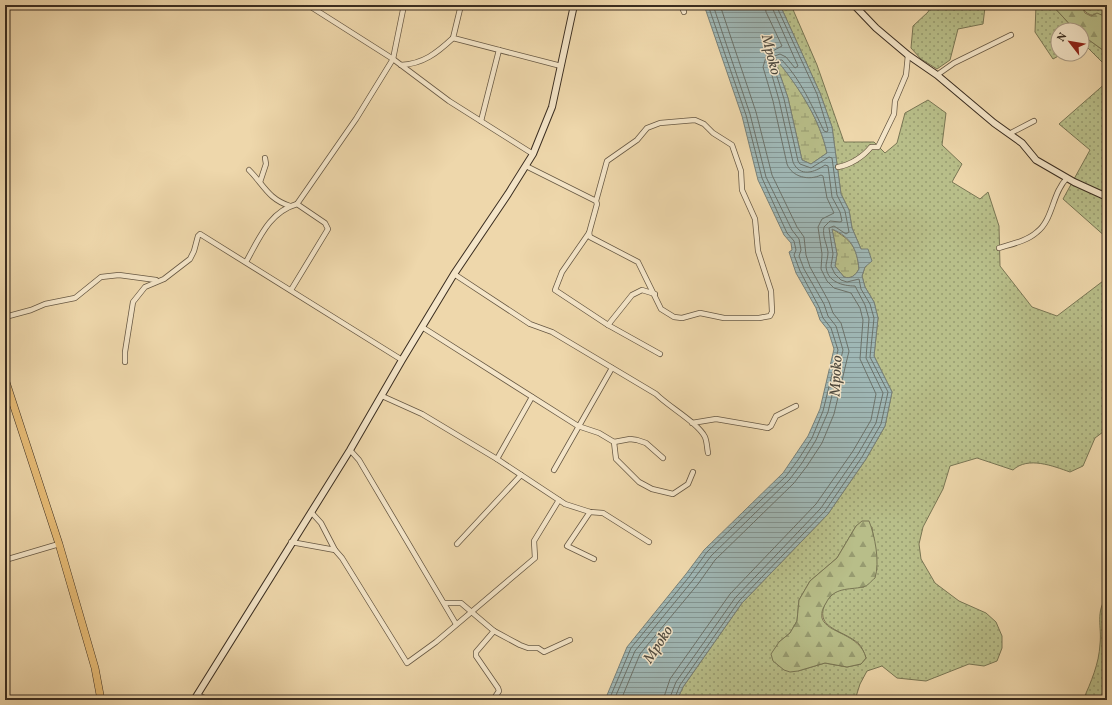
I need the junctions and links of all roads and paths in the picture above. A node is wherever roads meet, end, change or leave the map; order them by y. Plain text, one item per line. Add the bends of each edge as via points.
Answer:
1 (308, 5) edge
2 (404, 5) edge
3 (461, 5) edge
4 (574, 5) edge
5 (681, 5) edge
6 (854, 5) edge
7 (684, 12) dead end
8 (1011, 35) dead end
9 (452, 38) junction
10 (499, 50) junction
11 (908, 55) junction
12 (393, 59) junction
13 (401, 65) junction
14 (561, 66) junction
15 (937, 75) junction
16 (480, 121) junction
17 (1034, 121) dead end
18 (1010, 134) junction
19 (533, 154) junction
20 (265, 158) dead end
21 (526, 166) junction
22 (838, 167) dead end
23 (249, 170) dead end
24 (1067, 178) junction
25 (260, 182) junction
26 (1107, 197) edge
27 (596, 201) junction
28 (297, 204) junction
29 (290, 206) junction
30 (589, 233) junction
31 (999, 248) dead end
32 (246, 262) junction
33 (454, 274) junction
34 (161, 281) junction
35 (291, 290) junction
36 (654, 294) junction
37 (5, 317) edge
38 (608, 325) junction
39 (422, 327) junction
40 (660, 354) dead end
41 (402, 360) junction
42 (125, 362) dead end
43 (612, 368) junction
44 (5, 379) edge
45 (382, 396) junction
46 (532, 397) junction
47 (796, 406) dead end
48 (692, 422) junction
49 (578, 426) junction
50 (614, 442) junction
51 (350, 450) junction
52 (708, 453) dead end
53 (663, 458) dead end
54 (497, 459) junction
55 (554, 470) dead end
56 (693, 472) dead end
57 (520, 475) junction
58 (559, 500) junction
59 (311, 512) junction
60 (590, 512) junction
61 (292, 542) junction
62 (649, 542) dead end
63 (59, 544) junction
64 (457, 544) dead end
65 (335, 550) junction
66 (594, 559) dead end
67 (5, 560) edge
68 (445, 603) junction
69 (471, 611) junction
70 (456, 624) junction
71 (494, 631) junction
72 (570, 640) dead end
73 (196, 697) edge
74 (101, 700) edge
75 (210, 700) edge
76 (493, 700) edge

1 - 12 street
2 - 12 street
3 - 9 street
4 - 14 street
5 - 7 street
6 - 11 street
8 - 15 street via 954,63
9 - 10 street
9 - 13 street via 430,57 413,65
10 - 14 street
10 - 16 street
11 - 15 street
11 - 22 street via 906,75 895,102 894,114 878,147 871,147 866,154 850,164
12 - 13 street
12 - 28 street via 356,119
13 - 16 street
14 - 19 street via 552,107
15 - 18 street via 979,112
16 - 19 street
17 - 18 street
18 - 24 street via 1036,160
19 - 21 street
20 - 25 street via 265,169
21 - 27 street
21 - 33 street
23 - 25 street
24 - 26 street
24 - 31 street via 1061,184 1048,216 1038,232
25 - 29 street via 267,194
27 - 30 street
27 - 36 street via 606,162 637,140 651,125 701,122 732,145 741,171 744,197 755,219 758,251 771,291 770,316 724,318 700,313 674,318 661,309
28 - 29 street
28 - 35 street via 325,223 328,229
29 - 32 street via 271,220
30 - 36 street via 594,240 638,262
30 - 38 street via 562,272 555,290
32 - 34 street via 200,234 190,259
32 - 35 street
33 - 39 street
33 - 43 street via 530,324 552,332
34 - 37 street via 119,275 101,277 75,298 52,302
34 - 42 street via 152,282 145,287 133,302
35 - 41 street
36 - 38 street via 642,290 632,295
38 - 40 street
39 - 41 street
39 - 46 street
41 - 45 street
43 - 48 street via 656,394
43 - 49 street
44 - 63 main road
45 - 51 street
45 - 54 street via 422,414
46 - 49 street
46 - 54 street
47 - 48 street via 778,415 768,428 716,420
48 - 52 street via 706,438
49 - 50 street via 599,433
49 - 55 street
50 - 53 street via 638,440 646,443
50 - 56 street via 616,459 622,467 639,482 652,489 673,494 688,484
51 - 59 street
51 - 68 street via 359,460
54 - 57 street
57 - 58 street
57 - 64 street
58 - 60 street
58 - 69 street via 534,541 534,558
59 - 61 street
59 - 65 street via 321,523
60 - 62 street via 603,513
60 - 66 street via 567,546
61 - 65 street
61 - 73 street
63 - 67 street
63 - 74 main road via 95,668
65 - 70 street via 407,663
68 - 69 street via 460,603
68 - 70 street
69 - 70 street
69 - 71 street
71 - 72 street via 520,645 538,648 544,652
71 - 76 street via 476,652 476,656 498,688 499,691
73 - 75 street

